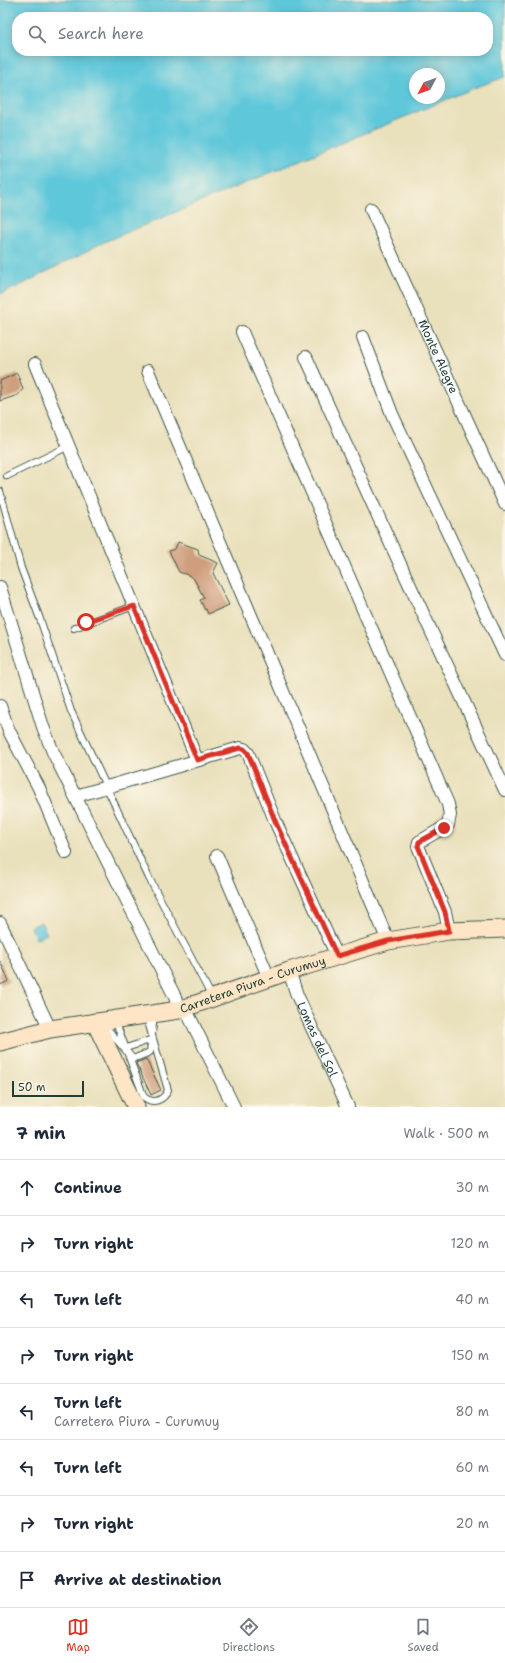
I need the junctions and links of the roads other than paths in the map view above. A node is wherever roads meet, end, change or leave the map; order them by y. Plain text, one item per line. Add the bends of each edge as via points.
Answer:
1 (371, 209) dead end
2 (242, 332) dead end
3 (363, 337) dead end
4 (306, 357) dead end
5 (36, 364) dead end
6 (148, 371) dead end
7 (69, 446) junction
8 (6, 476) dead end
9 (0, 491) edge
10 (505, 504) edge
11 (0, 587) edge
12 (134, 606) junction
13 (74, 628) dead end
14 (505, 655) edge
15 (0, 706) edge
16 (4, 732) edge
17 (197, 760) junction
18 (106, 786) junction
19 (505, 790) edge
20 (76, 796) junction
21 (66, 853) dead end
22 (217, 856) dead end
23 (0, 923) edge
24 (449, 931) junction
25 (504, 931) edge
26 (388, 941) junction
27 (337, 956) junction
28 (289, 971) junction
29 (269, 978) junction
30 (213, 998) junction
31 (182, 1009) junction
32 (150, 1014) junction
33 (103, 1020) junction
34 (50, 1029) junction
35 (152, 1038) junction
36 (0, 1042) edge
37 (127, 1051) junction
38 (136, 1107) edge
39 (234, 1107) edge
40 (348, 1107) edge

1 - 10 street, Monte Alegre
2 - 24 street via 448,804 448,825 419,842 418,846 445,912
3 - 14 street via 392,414
4 - 19 street
5 - 7 street
6 - 26 street
7 - 8 lane
7 - 12 street
9 - 18 lane via 21,568 71,711
11 - 20 street via 43,726 53,752
12 - 13 lane
12 - 17 street
15 - 16 street
16 - 21 street via 39,788
17 - 18 street
17 - 27 street via 240,748 248,753 276,823
18 - 20 street
18 - 30 lane via 149,878
20 - 31 street
22 - 29 street
23 - 34 street
24 - 25 main road, Carretera Piura - Curumuy
24 - 26 main road, Carretera Piura - Curumuy
26 - 27 main road, Carretera Piura - Curumuy
27 - 28 main road, Carretera Piura - Curumuy
28 - 29 main road, Carretera Piura - Curumuy
28 - 40 street, Lomas del Sol via 297,995
29 - 30 main road, Carretera Piura - Curumuy
30 - 31 main road, Carretera Piura - Curumuy
31 - 32 main road, Carretera Piura - Curumuy
31 - 39 street
32 - 33 main road, Carretera Piura - Curumuy
32 - 35 lane
33 - 34 main road, Carretera Piura - Curumuy
33 - 37 lane
33 - 37 lane
33 - 38 main road
34 - 36 main road, Carretera Piura - Curumuy
35 - 37 lane
35 - 37 lane via 150,1052 133,1059
35 - 37 lane via 168,1085 166,1095 153,1102 144,1097

